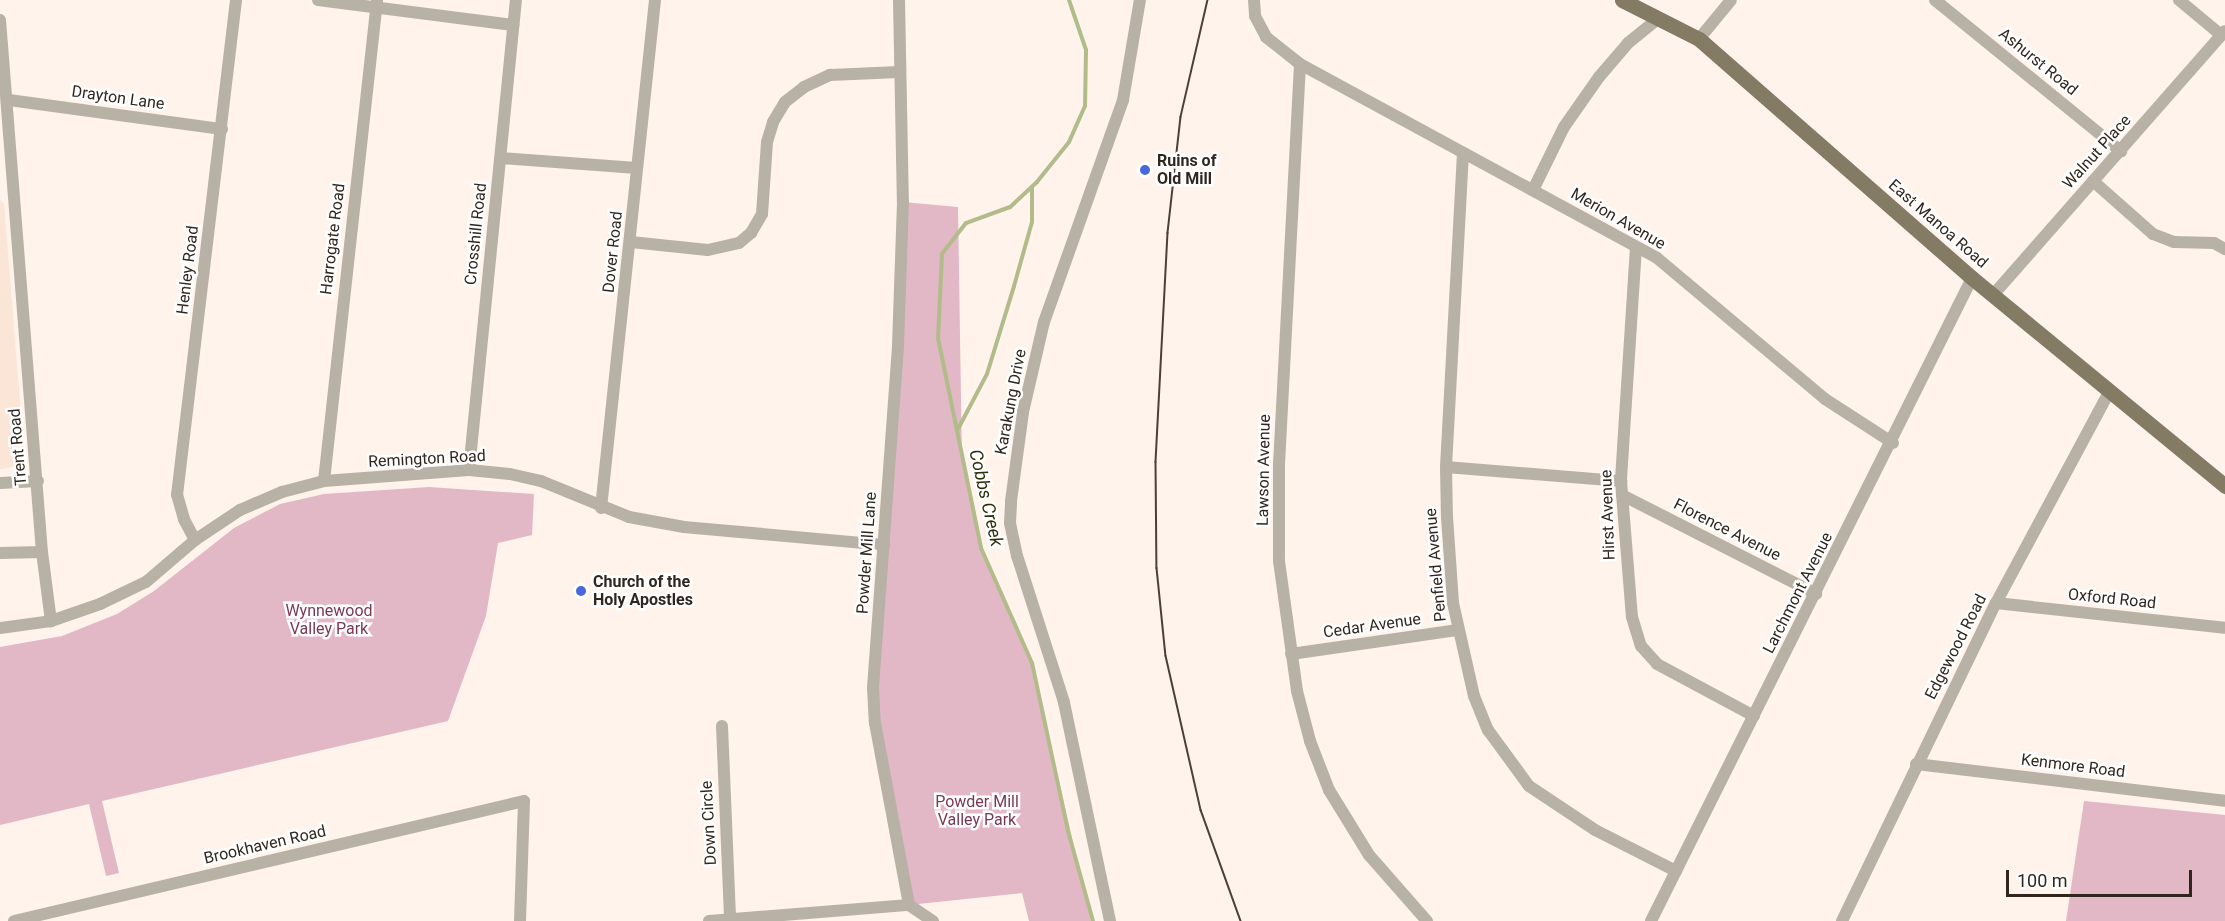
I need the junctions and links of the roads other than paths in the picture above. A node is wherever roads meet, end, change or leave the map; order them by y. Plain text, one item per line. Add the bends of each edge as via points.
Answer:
1 (236, 0) edge
2 (318, 0) edge
3 (516, 0) edge
4 (655, 0) edge
5 (899, 0) edge
6 (1140, 0) edge
7 (1254, 0) edge
8 (1622, 0) edge
9 (1731, 0) edge
10 (1935, 0) edge
11 (2180, 0) edge
12 (376, 4) edge
13 (0, 20) edge
14 (1658, 20) junction
15 (513, 25) junction
16 (2223, 33) edge
17 (1699, 39) junction
18 (1300, 64) junction
19 (899, 72) junction
20 (9, 100) junction
21 (222, 129) junction
22 (2121, 151) junction
23 (1463, 153) junction
24 (501, 158) junction
25 (637, 168) junction
26 (2093, 181) junction
27 (1533, 190) junction
28 (13, 192) junction
29 (0, 193) edge
30 (631, 242) junction
31 (1636, 247) junction
32 (2225, 249) edge
33 (1972, 278) junction
34 (1994, 295) junction
35 (2109, 392) junction
36 (1893, 443) junction
37 (1446, 467) junction
38 (470, 470) junction
39 (38, 481) junction
40 (324, 481) junction
41 (1621, 481) junction
42 (0, 483) edge
43 (2225, 486) edge
44 (1623, 495) junction
45 (601, 508) junction
46 (195, 540) junction
47 (884, 545) junction
48 (42, 552) junction
49 (0, 553) edge
50 (1816, 594) junction
51 (1996, 603) junction
52 (51, 621) junction
53 (0, 628) edge
54 (2225, 628) edge
55 (1458, 630) junction
56 (1291, 654) junction
57 (1754, 716) junction
58 (722, 726) dead end
59 (1916, 764) junction
60 (2225, 801) edge
61 (1676, 871) junction
62 (909, 905) junction
63 (730, 918) junction
64 (14, 921) edge
65 (520, 921) edge
66 (710, 921) edge
67 (933, 921) edge
68 (1110, 921) edge
69 (1428, 921) edge
70 (1651, 921) edge
71 (1842, 921) edge

1 - 21 street, Henley Road
2 - 12 street
3 - 15 street, Crosshill Road
4 - 25 street, Dover Road
5 - 19 street, Powder Mill Lane
6 - 68 street, Karakung Drive via 1123,100 1044,322 1023,412 1010,523 1017,556 1060,685
7 - 18 street via 1255,16 1266,37
8 - 14 main road, East Manoa Road
9 - 17 street
10 - 22 street, Ashurst Road
11 - 16 street
12 - 15 street
12 - 40 street, Harrogate Road
13 - 20 street, Trent Road
14 - 17 main road, East Manoa Road
14 - 27 street via 1628,43 1599,77 1564,128
15 - 24 street, Crosshill Road
16 - 22 street, Walnut Place
17 - 33 main road, East Manoa Road
18 - 23 street, Merion Avenue
18 - 56 street, Lawson Avenue via 1279,465 1279,561
19 - 30 street via 830,75 804,87 785,102 767,142 762,214 751,233 739,243 708,250
19 - 47 street, Powder Mill Lane via 903,202
20 - 21 street, Drayton Lane
20 - 28 street, Trent Road
21 - 46 street, Henley Road via 177,495
22 - 26 street, Walnut Place
23 - 27 street, Merion Avenue
23 - 37 street, Penfield Avenue
24 - 25 street
24 - 38 street, Crosshill Road
25 - 30 street, Dover Road
26 - 32 street via 2153,234 2174,242 2214,243
26 - 34 street, Walnut Place
27 - 31 street, Merion Avenue
28 - 29 street
28 - 39 street, Trent Road
30 - 45 street, Dover Road
31 - 36 street, Merion Avenue via 1657,258 1825,399
31 - 41 street, Hirst Avenue
33 - 34 main road, East Manoa Road
33 - 36 street, Larchmont Avenue
34 - 35 main road, East Manoa Road
35 - 43 main road, East Manoa Road
35 - 51 street, Edgewood Road
36 - 50 street, Larchmont Avenue
37 - 41 street
37 - 55 street, Penfield Avenue via 1449,552
38 - 40 street, Remington Road
38 - 45 street, Remington Road via 541,481
39 - 42 street
39 - 48 street, Trent Road
40 - 46 street, Remington Road via 282,492 240,510
41 - 44 street, Hirst Avenue
44 - 50 street, Florence Avenue
44 - 57 street, Hirst Avenue via 1627,586 1641,646 1657,664
45 - 47 street, Remington Road via 684,527
46 - 52 street, Remington Road via 146,582
47 - 62 street, Powder Mill Lane via 873,688 875,723
48 - 49 street
48 - 52 street, Trent Road
50 - 57 street, Larchmont Avenue
51 - 54 street, Oxford Road
51 - 59 street, Edgewood Road
52 - 53 street, Remington Road
55 - 56 street, Cedar Avenue
55 - 61 street, Penfield Avenue via 1474,696 1488,730 1529,786 1594,830
56 - 69 street, Lawson Avenue via 1310,741 1329,790 1369,855
57 - 61 street, Larchmont Avenue
58 - 63 street, Down Circle
59 - 60 street, Kenmore Road
59 - 71 street, Edgewood Road
61 - 70 street, Larchmont Avenue
62 - 63 street
62 - 67 street
63 - 66 street
64 - 65 street, Brookhaven Road via 524,801

